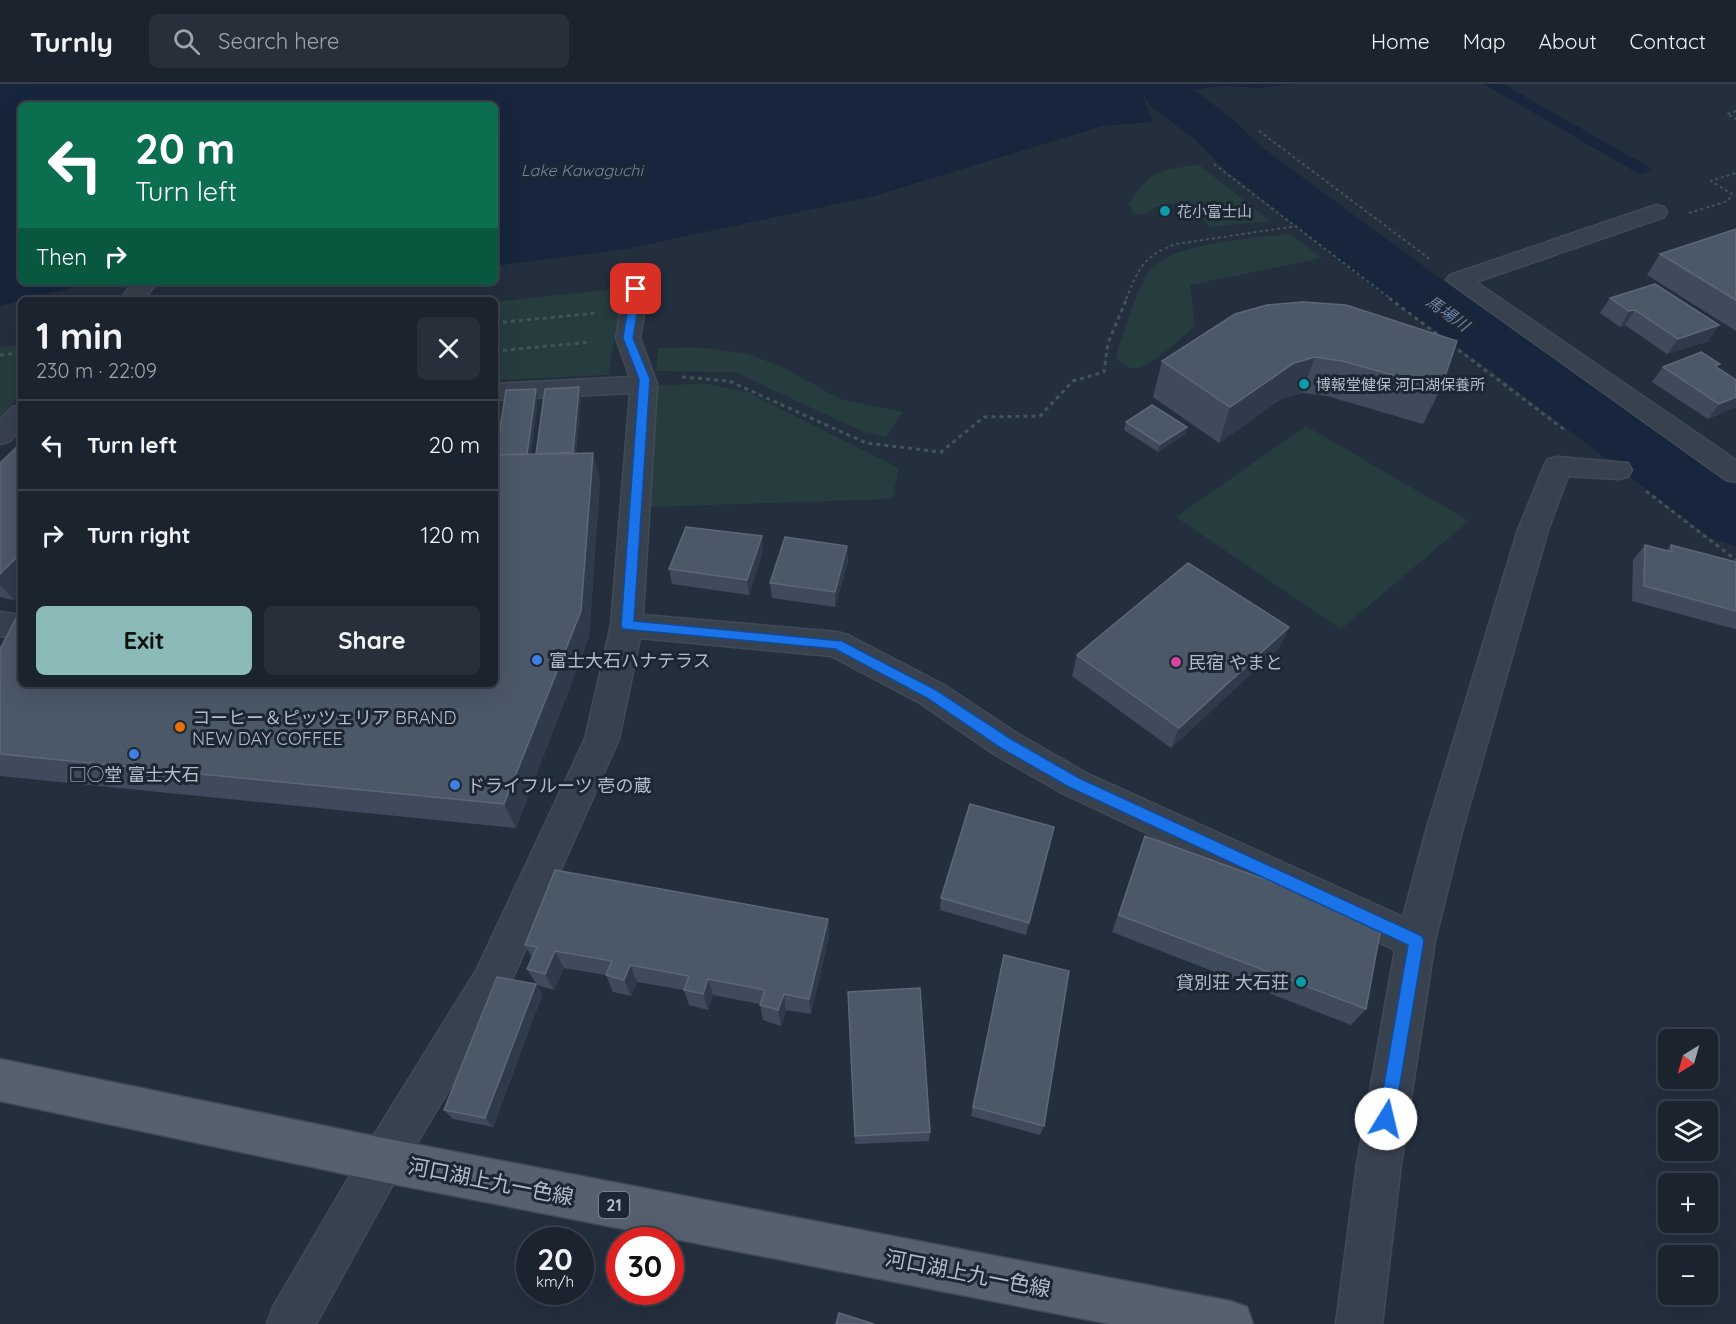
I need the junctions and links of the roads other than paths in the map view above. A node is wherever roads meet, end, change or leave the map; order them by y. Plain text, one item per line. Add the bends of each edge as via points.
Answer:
1 (1656, 212) road end
2 (632, 312) road end
3 (644, 381) junction
4 (498, 392) edge
5 (18, 416) edge
6 (0, 435) edge
7 (1618, 470) road end
8 (1736, 472) edge
9 (0, 624) edge
10 (627, 626) junction
11 (18, 627) edge
12 (1416, 941) junction
13 (0, 1080) edge
14 (382, 1160) junction
15 (290, 1324) edge
16 (1230, 1324) edge
17 (1359, 1324) edge

1 - 8 street via 1458,280
2 - 3 street
3 - 4 street
3 - 10 street
5 - 6 street
7 - 12 street via 1558,466 1533,530 1444,831
9 - 11 street
10 - 12 street via 837,644 932,694 1006,744 1074,783
10 - 14 street via 602,739 501,961
12 - 17 street via 1379,1164
13 - 14 main road, 河口湖上九一色線 / 21
14 - 15 street
14 - 16 main road, 河口湖上九一色線 / 21

